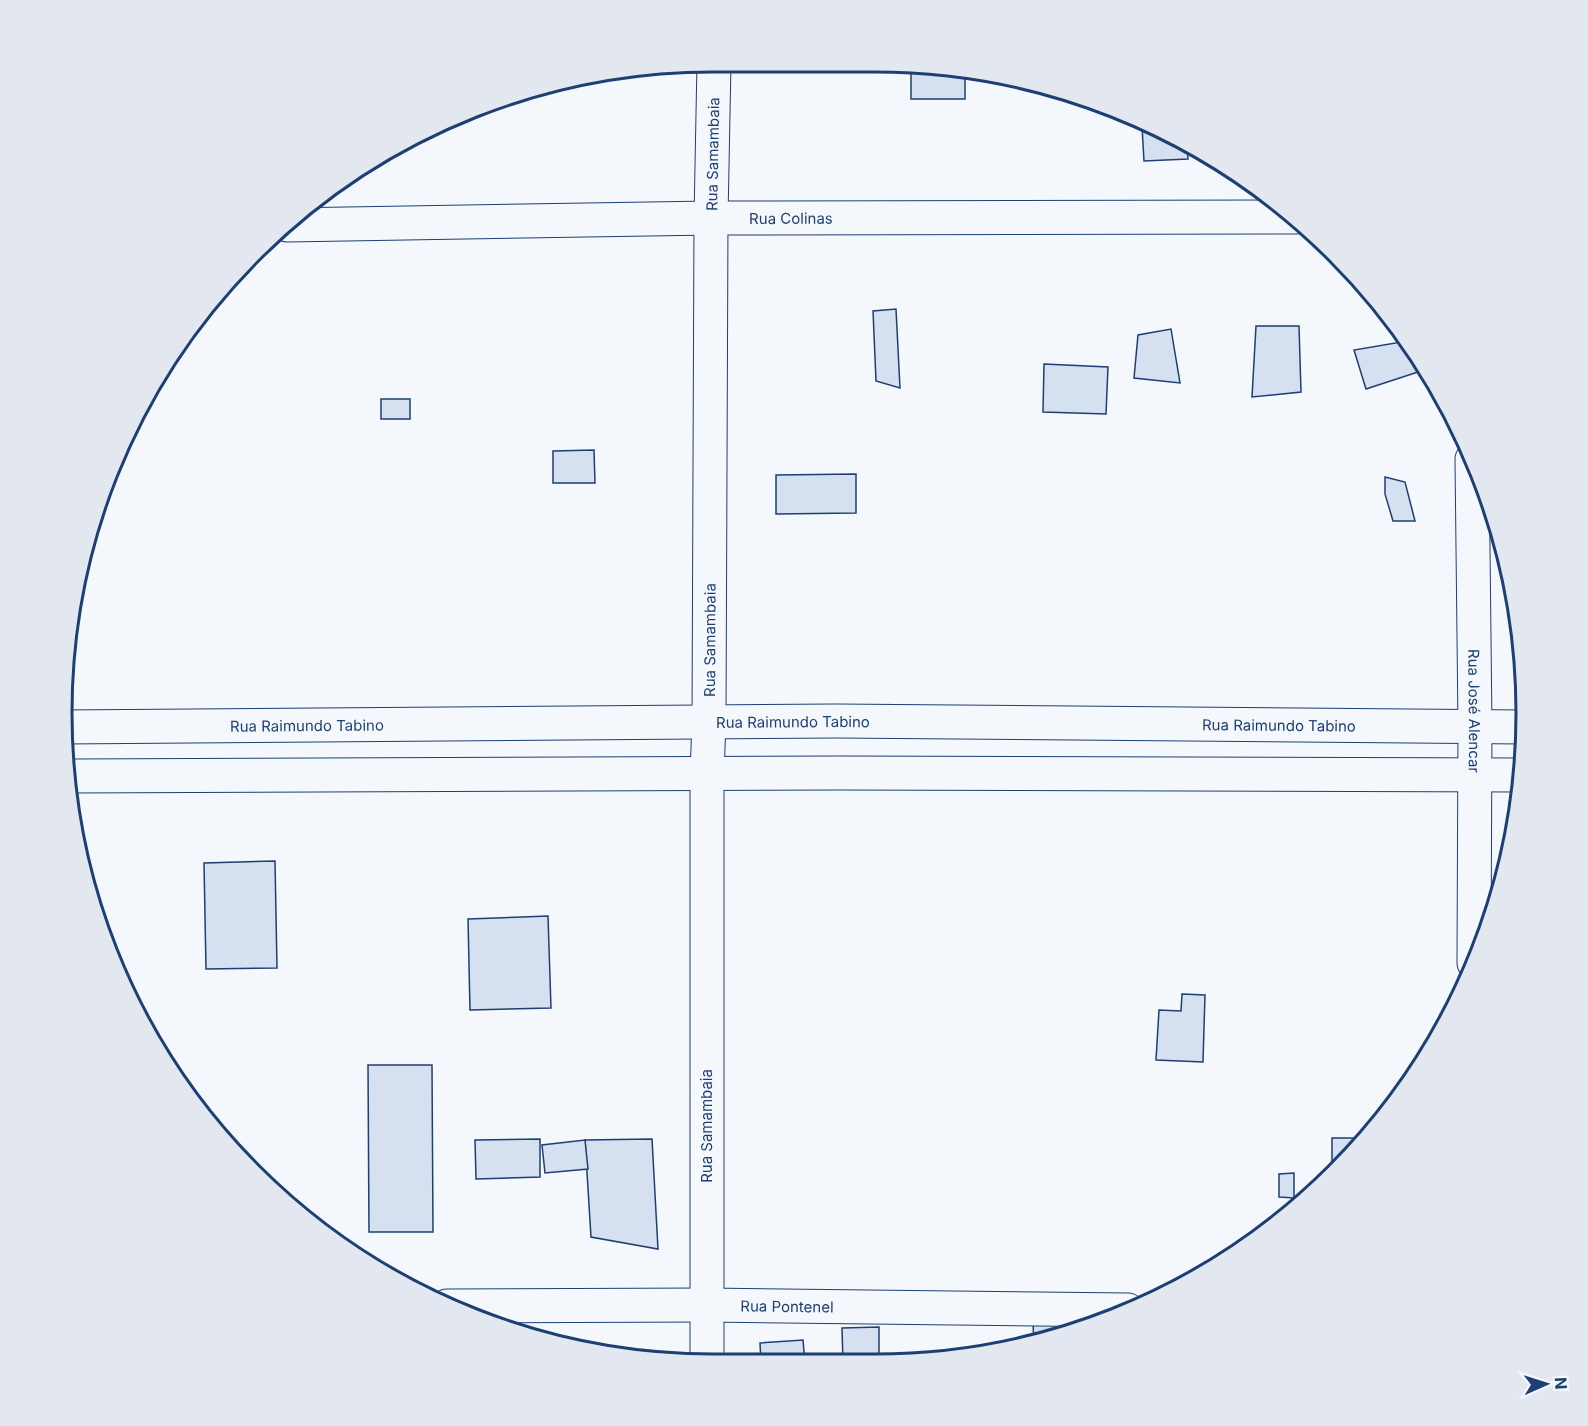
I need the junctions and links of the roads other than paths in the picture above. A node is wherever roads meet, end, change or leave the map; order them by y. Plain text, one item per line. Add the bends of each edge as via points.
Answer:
1 (714, 72) edge
2 (1281, 217) edge
3 (711, 218) junction
4 (298, 225) edge
5 (1472, 482) edge
6 (836, 721) junction
7 (709, 722) junction
8 (1475, 726) junction
9 (72, 727) edge
10 (1516, 727) edge
11 (839, 774) junction
12 (706, 775) junction
13 (1474, 775) junction
14 (1513, 775) edge
15 (75, 776) edge
16 (1474, 940) edge
17 (706, 1305) junction
18 (470, 1306) edge
19 (1108, 1310) edge
20 (707, 1354) edge

1 - 3 street, Rua Samambaia
2 - 3 street, Rua Colinas
3 - 4 street, Rua Colinas
3 - 7 street, Rua Samambaia
5 - 8 street, Rua José Alencar
6 - 7 street, Rua Raimundo Tabino
6 - 8 street, Rua Raimundo Tabino
6 - 11 street
7 - 9 street, Rua Raimundo Tabino
7 - 12 street, Rua Samambaia
8 - 10 street, Rua Raimundo Tabino
8 - 13 street, Rua José Alencar
11 - 12 street
11 - 13 street
12 - 15 street
12 - 17 street, Rua Samambaia
13 - 14 street
13 - 16 street, Rua José Alencar
17 - 18 street, Rua Pontenel
17 - 19 street, Rua Pontenel
17 - 20 street, Rua Samambaia

